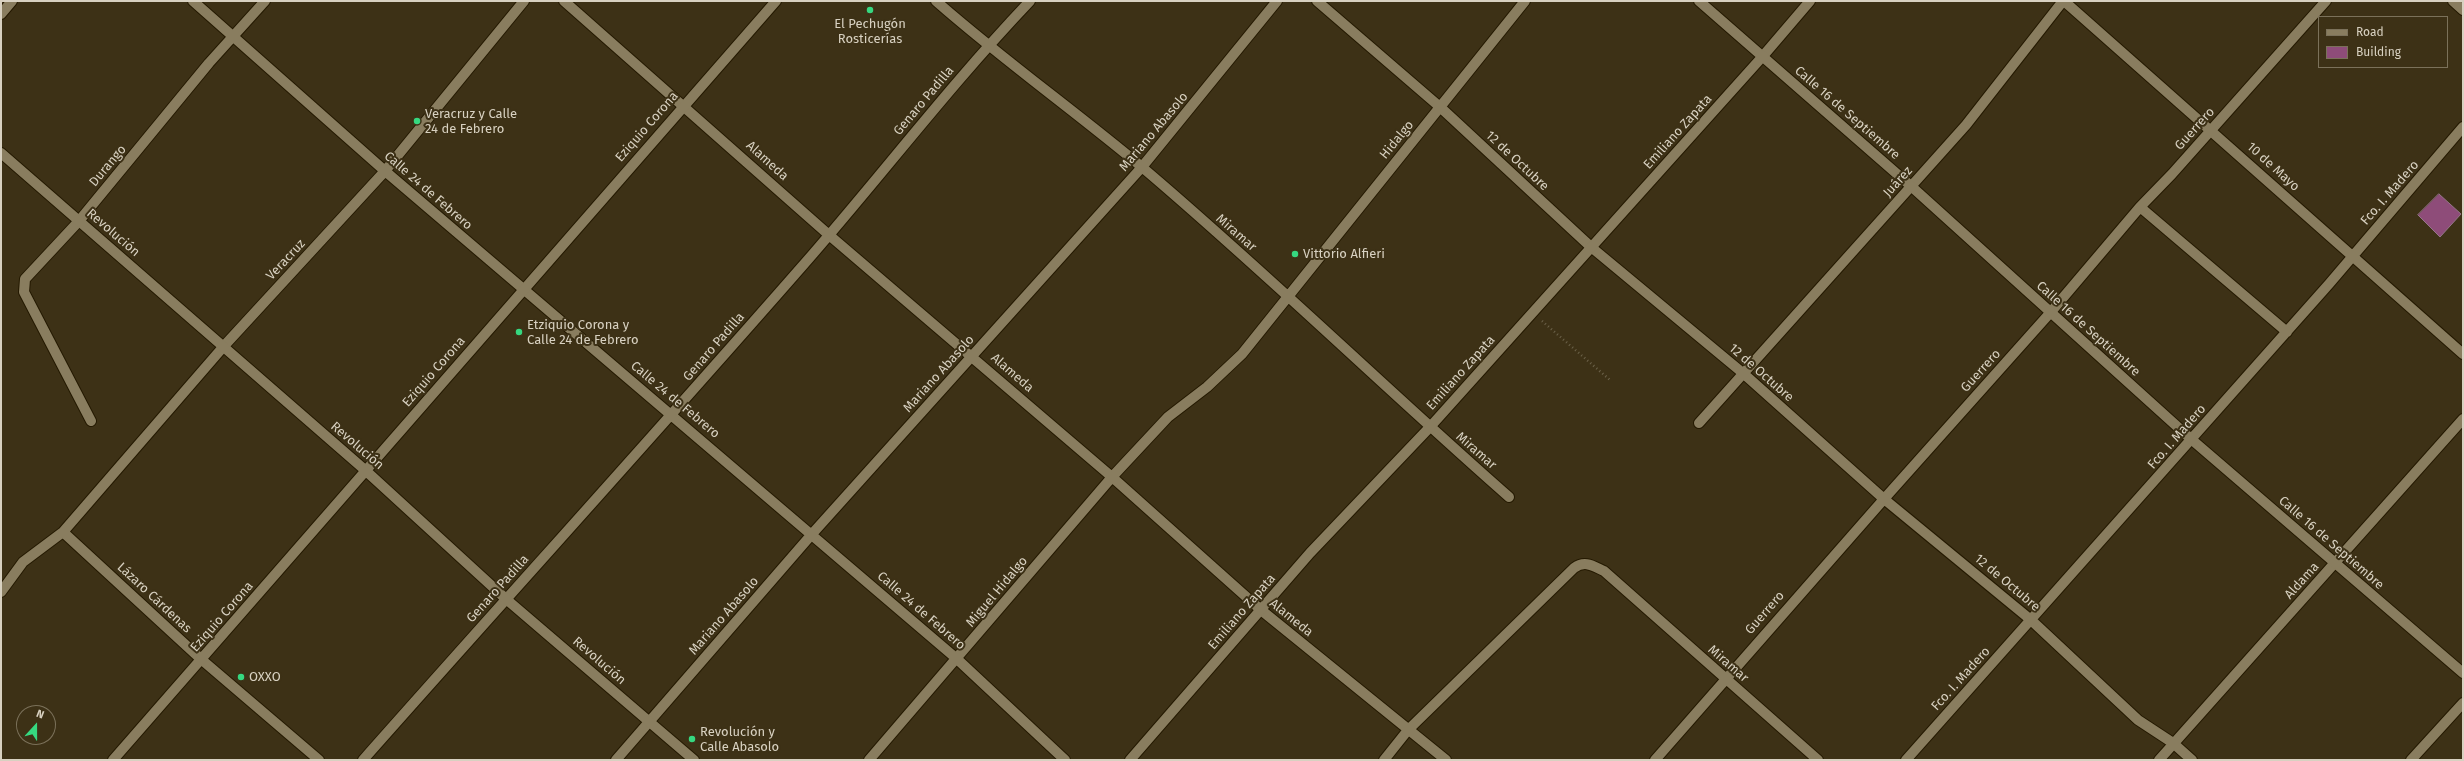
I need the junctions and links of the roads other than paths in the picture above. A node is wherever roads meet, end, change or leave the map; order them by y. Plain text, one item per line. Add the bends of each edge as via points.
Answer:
1 (12, 1) edge
2 (193, 1) edge
3 (265, 1) edge
4 (524, 1) edge
5 (564, 1) edge
6 (776, 1) edge
7 (936, 1) edge
8 (1030, 1) edge
9 (1277, 1) edge
10 (1317, 1) edge
11 (1525, 1) edge
12 (1699, 1) edge
13 (1810, 1) edge
14 (2063, 1) edge
15 (2326, 1) edge
16 (2453, 1) edge
17 (2463, 10) edge
18 (1, 14) edge
19 (234, 36) junction
20 (987, 46) junction
21 (1763, 56) junction
22 (683, 104) junction
23 (1440, 107) junction
24 (2463, 127) edge
25 (2212, 130) junction
26 (1, 153) edge
27 (1142, 167) junction
28 (385, 171) junction
29 (1912, 187) junction
30 (2140, 207) junction
31 (80, 221) junction
32 (830, 235) junction
33 (1592, 247) junction
34 (2352, 256) junction
35 (523, 290) junction
36 (1288, 295) junction
37 (2050, 313) junction
38 (2287, 332) junction
39 (224, 346) junction
40 (2463, 354) edge
41 (972, 356) junction
42 (1744, 374) junction
43 (672, 415) junction
44 (2463, 419) edge
45 (91, 421) dead end
46 (1699, 423) dead end
47 (1430, 427) junction
48 (2191, 440) junction
49 (366, 470) junction
50 (1112, 477) junction
51 (1509, 497) dead end
52 (1884, 499) junction
53 (63, 532) junction
54 (812, 534) junction
55 (2335, 563) junction
56 (1, 592) edge
57 (506, 599) junction
58 (1261, 610) junction
59 (2031, 620) junction
60 (958, 659) junction
61 (202, 660) junction
62 (2463, 673) edge
63 (1725, 678) junction
64 (2463, 703) edge
65 (650, 722) junction
66 (1408, 730) junction
67 (2173, 743) junction
68 (112, 760) edge
69 (319, 760) edge
70 (363, 760) edge
71 (616, 760) edge
72 (694, 760) edge
73 (869, 760) edge
74 (1065, 760) edge
75 (1130, 760) edge
76 (1384, 760) edge
77 (1446, 760) edge
78 (1655, 760) edge
79 (1818, 760) edge
80 (1906, 760) edge
81 (2159, 760) edge
82 (2192, 760) edge
83 (2411, 760) edge

1 - 18 street
2 - 19 street, Calle 24 de Febrero
3 - 19 street, Durango
4 - 28 street, Veracruz
5 - 22 street, Alameda
6 - 22 street, Eziquio Corona
7 - 20 street, Miramar
8 - 20 street, Genaro Padilla
9 - 27 street, Mariano Abasolo
10 - 23 street, 12 de Octubre
11 - 23 street, Hidalgo
12 - 21 street, Calle 16 de Septiembre
13 - 21 street, Emiliano Zapata
14 - 25 street, 10 de Mayo
14 - 29 street, Juárez via 1966,125
15 - 25 street, Guerrero
16 - 17 street
19 - 28 street, Calle 24 de Febrero
19 - 31 street, Durango
20 - 27 street, Miramar
20 - 32 street, Genaro Padilla
21 - 29 street, Calle 16 de Septiembre
21 - 33 street, Emiliano Zapata
22 - 32 street, Alameda
22 - 35 street, Eziquio Corona
23 - 33 street, 12 de Octubre
23 - 36 street, Hidalgo
24 - 34 street, Fco. I. Madero
25 - 30 street, Guerrero
25 - 34 street, 10 de Mayo
26 - 31 street, Revolución
27 - 36 street, Miramar
27 - 41 street, Mariano Abasolo
28 - 35 street, Calle 24 de Febrero
28 - 39 street, Veracruz
29 - 37 street, Calle 16 de Septiembre
29 - 42 street, Juárez via 1787,323
30 - 37 street, Guerrero
30 - 38 street
31 - 39 street, Revolución
31 - 45 street, Durango via 25,279 24,292
32 - 41 street, Alameda
32 - 43 street, Genaro Padilla
33 - 42 street, 12 de Octubre
33 - 47 street, Emiliano Zapata
34 - 38 street, Fco. I. Madero
34 - 40 street, 10 de Mayo
35 - 43 street, Calle 24 de Febrero
35 - 49 street, Eziquio Corona
36 - 47 street, Miramar
36 - 50 street, Hidalgo via 1242,354 1207,387 1168,416
37 - 48 street, Calle 16 de Septiembre
37 - 52 street, Guerrero
38 - 48 street, Fco. I. Madero
39 - 49 street, Revolución
39 - 53 street, Veracruz
41 - 50 street, Alameda
41 - 54 street, Mariano Abasolo
42 - 46 street, Juárez
42 - 52 street, 12 de Octubre
43 - 54 street, Calle 24 de Febrero
43 - 57 street, Genaro Padilla
44 - 55 street, Aldama
47 - 51 street, Miramar
47 - 58 street, Emiliano Zapata via 1310,553
48 - 55 street, Calle 16 de Septiembre
48 - 59 street, Fco. I. Madero
49 - 57 street, Revolución
49 - 61 street, Eziquio Corona
50 - 58 street, Alameda
50 - 60 street, Miguel Hidalgo
52 - 59 street, 12 de Octubre
52 - 63 street, Guerrero
53 - 56 street, Veracruz via 23,562
53 - 61 street, Lázaro Cárdenas
54 - 60 street, Calle 24 de Febrero
54 - 65 street, Mariano Abasolo
55 - 62 street, Calle 16 de Septiembre
55 - 67 street, Aldama
57 - 65 street, Revolución
57 - 70 street, Genaro Padilla
58 - 66 street, Alameda
58 - 75 street, Emiliano Zapata
59 - 67 street, 12 de Octubre via 2138,720
59 - 80 street, Fco. I. Madero
60 - 73 street, Miguel Hidalgo
60 - 74 street, Calle 24 de Febrero
61 - 68 street, Eziquio Corona
61 - 69 street, Lázaro Cárdenas
63 - 66 street, Miramar via 1604,571 1588,564 1580,564
63 - 78 street, Guerrero
63 - 79 street, Miramar
64 - 83 street
65 - 71 street, Mariano Abasolo
65 - 72 street, Revolución
66 - 76 street
66 - 77 street, Alameda
67 - 81 street, Aldama
67 - 82 street, 12 de Octubre

